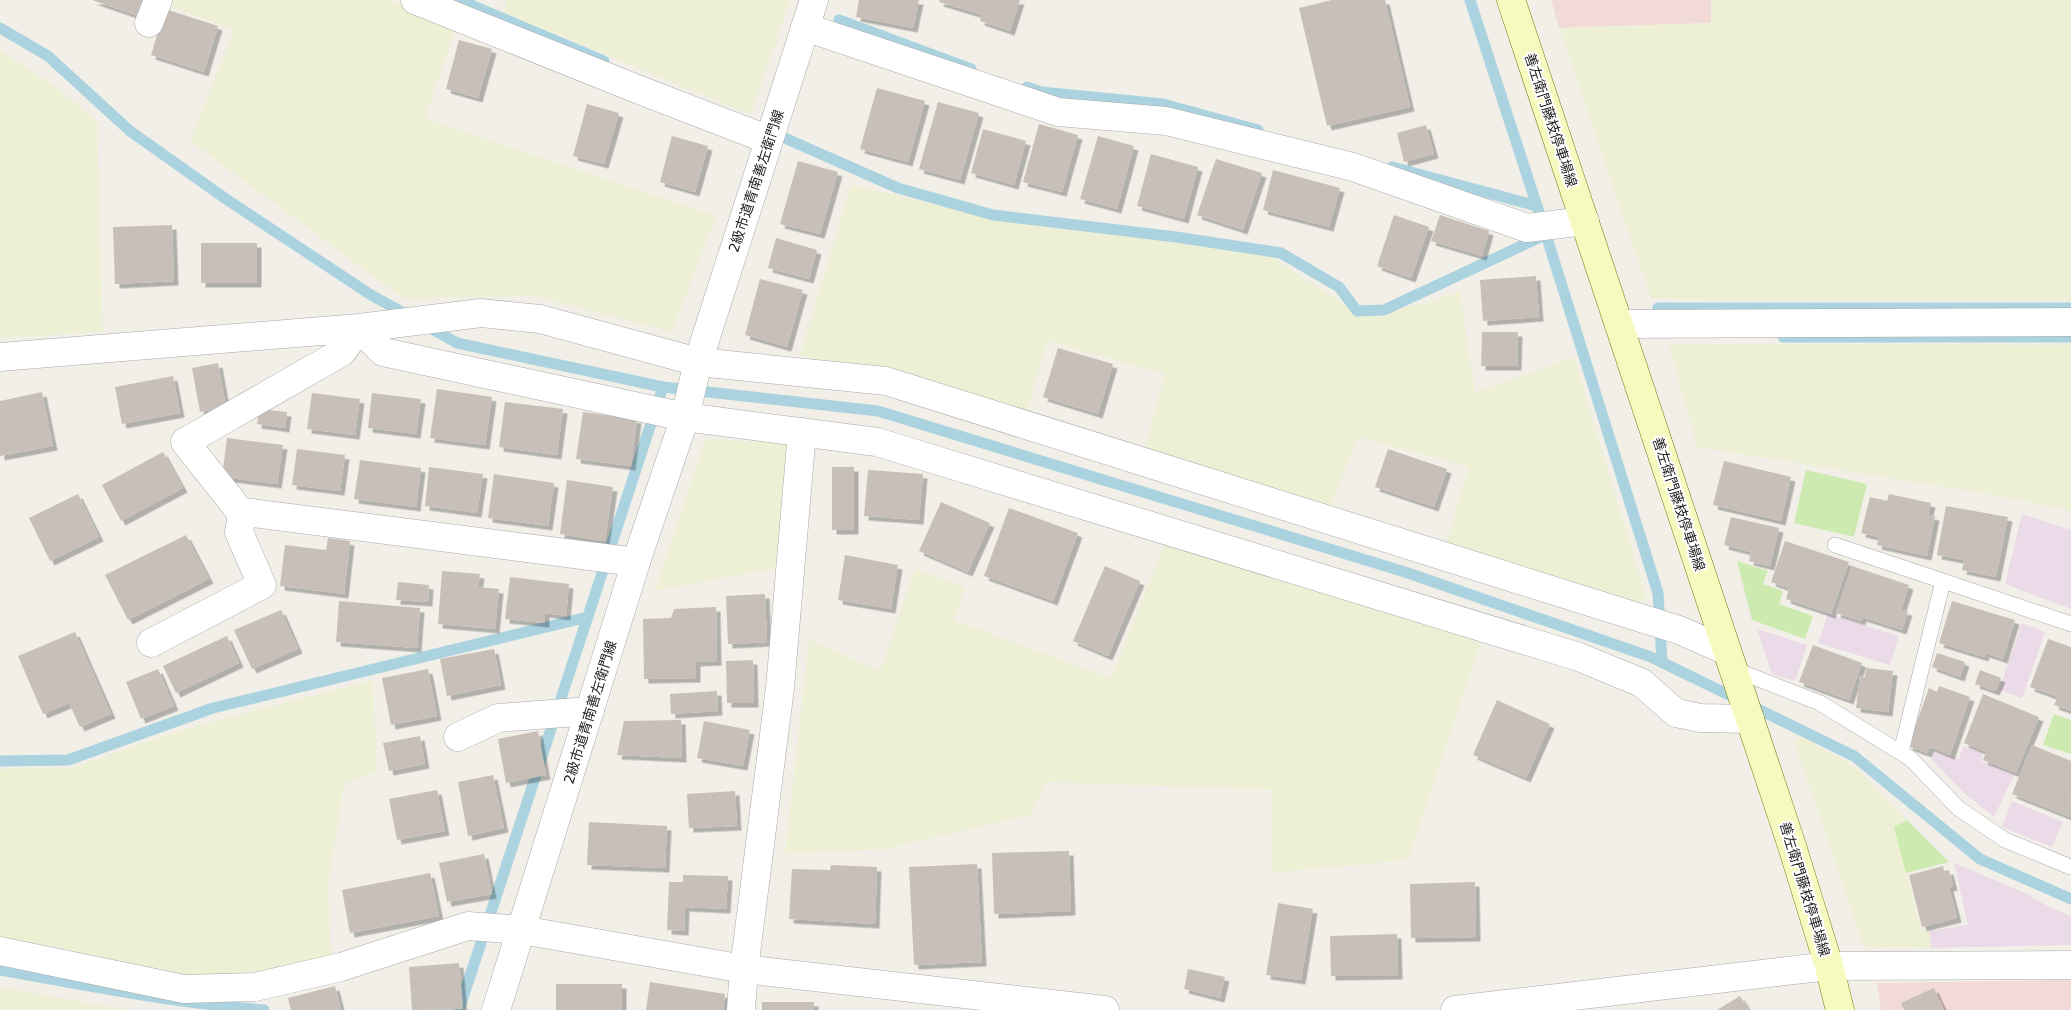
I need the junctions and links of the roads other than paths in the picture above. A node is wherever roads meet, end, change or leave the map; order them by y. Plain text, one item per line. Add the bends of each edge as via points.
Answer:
1 (415, 0) edge
2 (814, 0) edge
3 (1512, 0) edge
4 (805, 27) junction
5 (769, 140) junction
6 (1585, 221) junction
7 (2071, 322) edge
8 (1620, 324) junction
9 (359, 328) junction
10 (0, 357) edge
11 (697, 365) junction
12 (685, 416) junction
13 (802, 432) junction
14 (242, 514) junction
15 (1836, 545) dead end
16 (636, 562) junction
17 (1943, 581) junction
18 (2071, 624) edge
19 (151, 643) dead end
20 (1734, 664) junction
21 (590, 711) junction
22 (1748, 713) junction
23 (458, 737) dead end
24 (1901, 752) junction
25 (2071, 867) edge
26 (522, 930) junction
27 (0, 951) edge
28 (2071, 965) edge
29 (1829, 966) junction
30 (744, 969) junction
31 (1528, 1006) edge
32 (496, 1010) edge
33 (741, 1010) edge
34 (1105, 1010) edge
35 (1455, 1010) edge
36 (1840, 1010) edge

1 - 5 street
2 - 4 street, 2級市道青南善左衛門線
3 - 6 main road, 善左衛門藤枝停車場線
4 - 5 street, 2級市道青南善左衛門線
4 - 6 street via 1058,112 1176,123 1353,167 1527,228
5 - 11 street, 2級市道青南善左衛門線
6 - 8 main road, 善左衛門藤枝停車場線
7 - 8 street
8 - 20 main road, 善左衛門藤枝停車場線
9 - 10 street
9 - 11 street via 481,314 540,319
9 - 12 street via 383,352
9 - 14 street via 342,352 185,442
11 - 12 street, 2級市道青南善左衛門線
11 - 20 street via 886,382 1680,630
12 - 13 street
12 - 16 street, 2級市道青南善左衛門線
13 - 22 street via 876,442 1579,657 1642,683 1676,713 1700,718
13 - 30 street via 780,688
14 - 16 street
14 - 19 street via 239,532 262,585
15 - 17 lane
16 - 21 street, 2級市道青南善左衛門線
17 - 18 lane
17 - 24 lane
20 - 22 main road, 善左衛門藤枝停車場線
20 - 24 lane via 1782,688 1820,702
21 - 23 street via 498,718
21 - 26 street, 2級市道青南善左衛門線
22 - 29 main road, 善左衛門藤枝停車場線
24 - 25 lane via 1958,808 2005,840
26 - 27 street via 468,926 341,967 255,987 184,989
26 - 30 street
26 - 32 street, 2級市道青南善左衛門線
28 - 29 street
29 - 31 street
29 - 36 main road, 善左衛門藤枝停車場線
30 - 33 street
30 - 34 street
31 - 35 street

